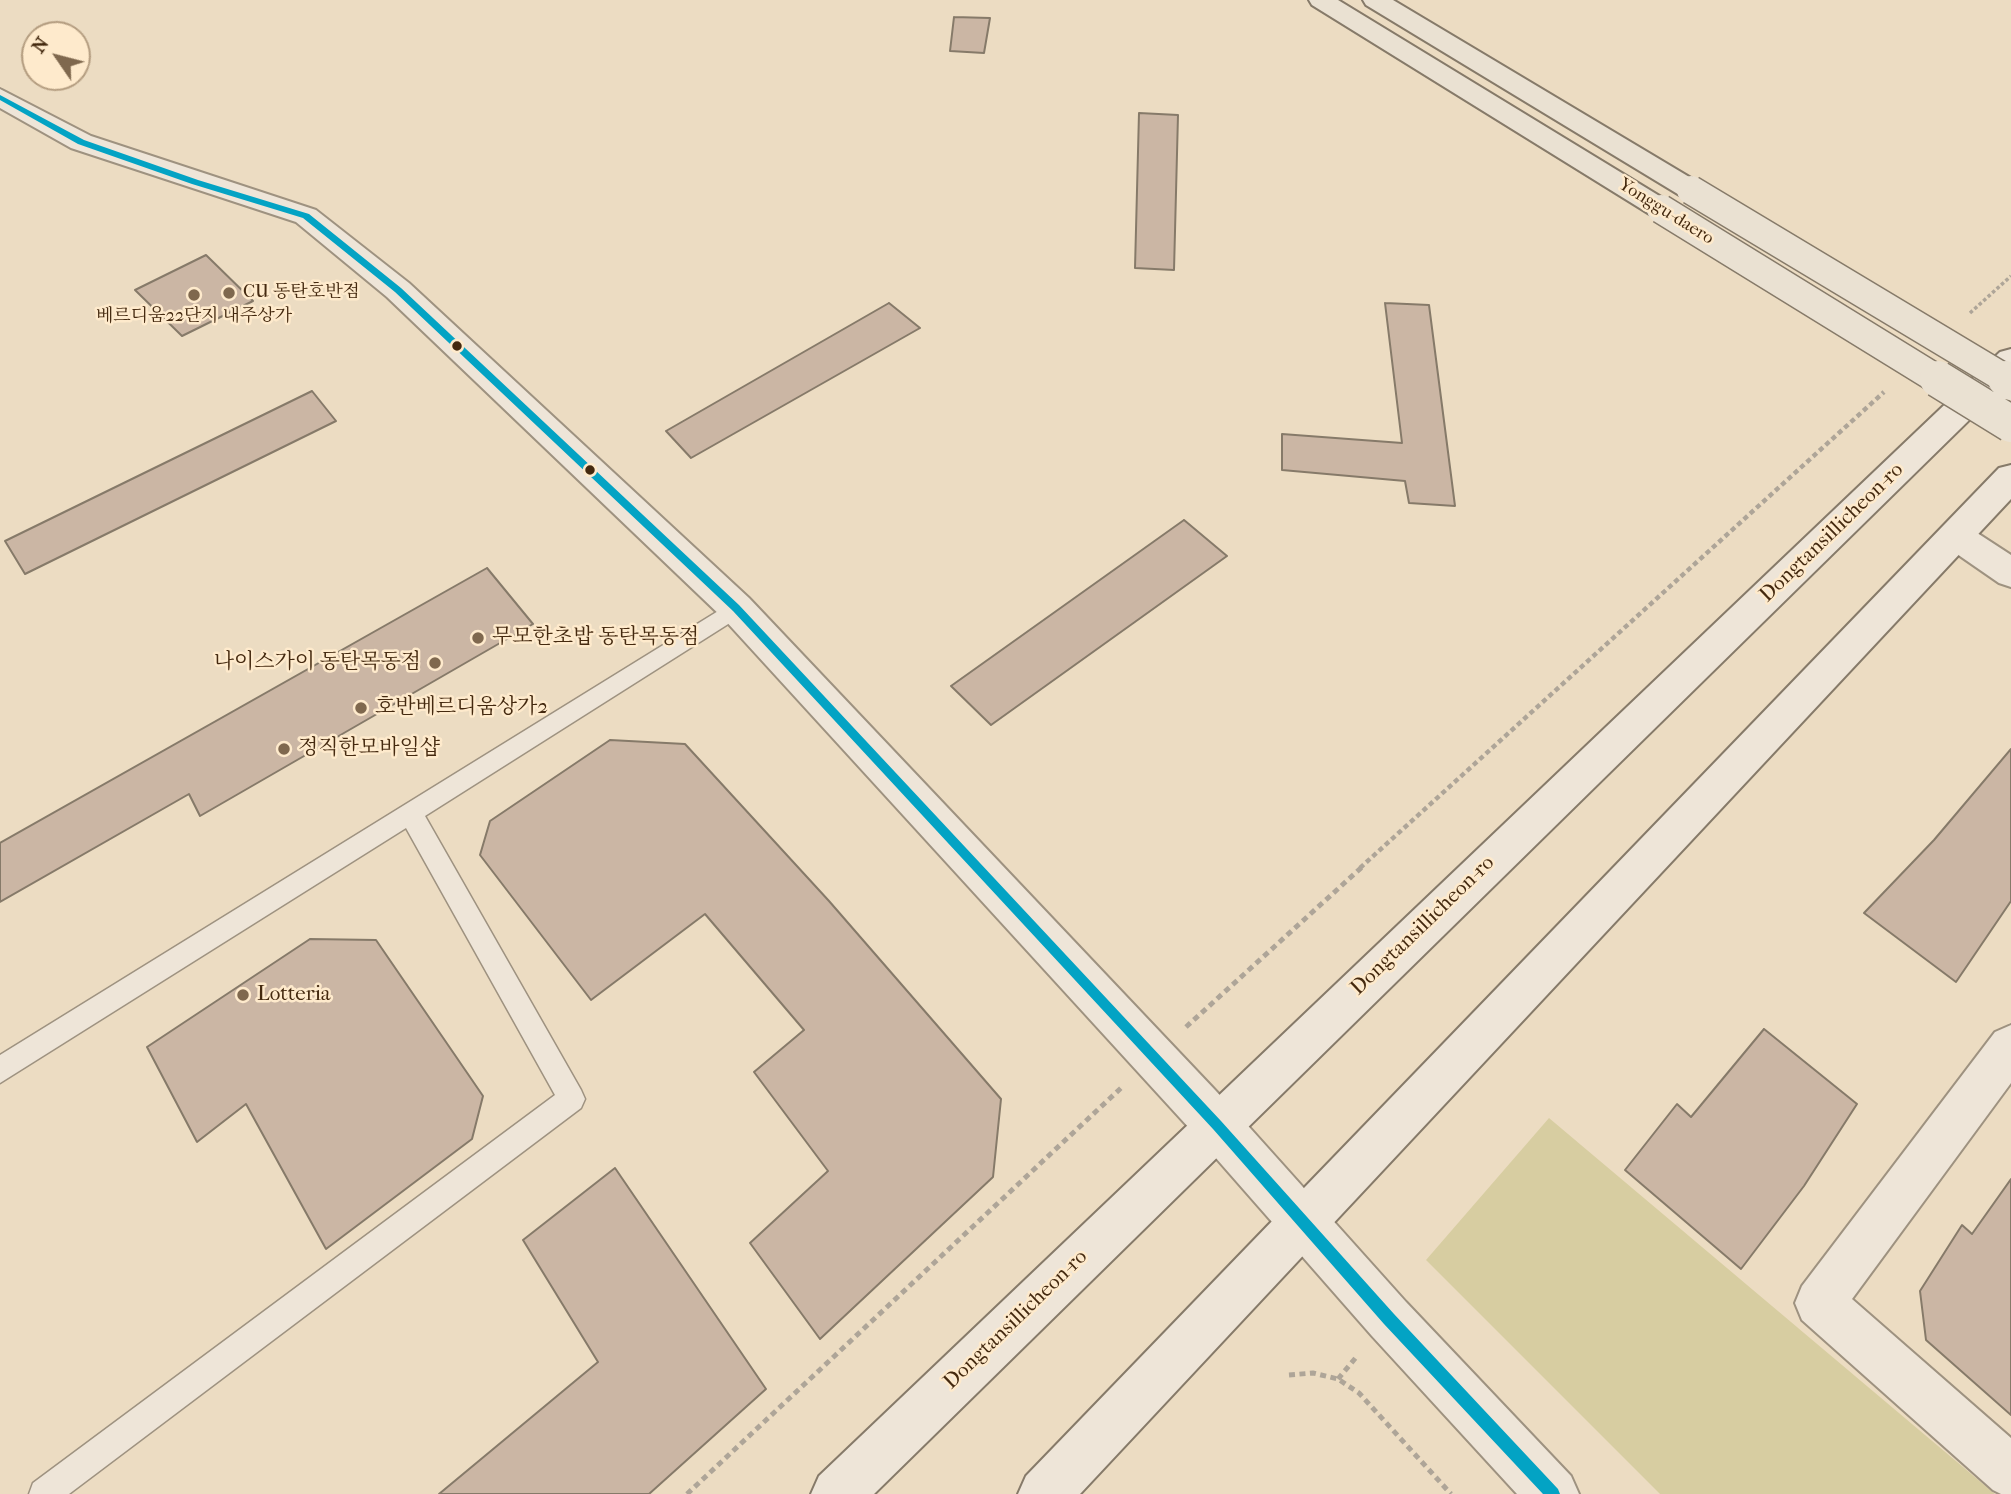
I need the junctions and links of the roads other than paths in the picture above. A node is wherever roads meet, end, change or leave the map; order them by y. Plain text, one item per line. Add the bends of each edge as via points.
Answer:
1 (1321, 0) edge
2 (1375, 0) edge
3 (0, 97) edge
4 (2011, 359) edge
5 (2011, 382) edge
6 (2011, 424) edge
7 (2011, 477) edge
8 (1956, 536) junction
9 (2011, 573) edge
10 (736, 608) junction
11 (411, 814) junction
12 (2011, 1047) edge
13 (0, 1070) edge
14 (1217, 1125) junction
15 (1303, 1221) junction
16 (2011, 1472) edge
17 (44, 1494) edge
18 (837, 1494) edge
19 (1044, 1494) edge
20 (1553, 1494) edge

1 - 6 highway, Yonggu-daero, bridge
2 - 5 highway, Yonggu-daero, bridge
3 - 10 main road via 81,142 306,216 398,290
4 - 14 main road, Dongtansillicheon-ro
7 - 8 main road
8 - 9 main road
8 - 15 main road
10 - 11 lane
10 - 14 main road
11 - 13 lane
11 - 17 lane via 572,1099
12 - 16 main road via 1819,1303
14 - 15 main road
14 - 18 main road, Dongtansillicheon-ro
15 - 19 main road
15 - 20 main road

